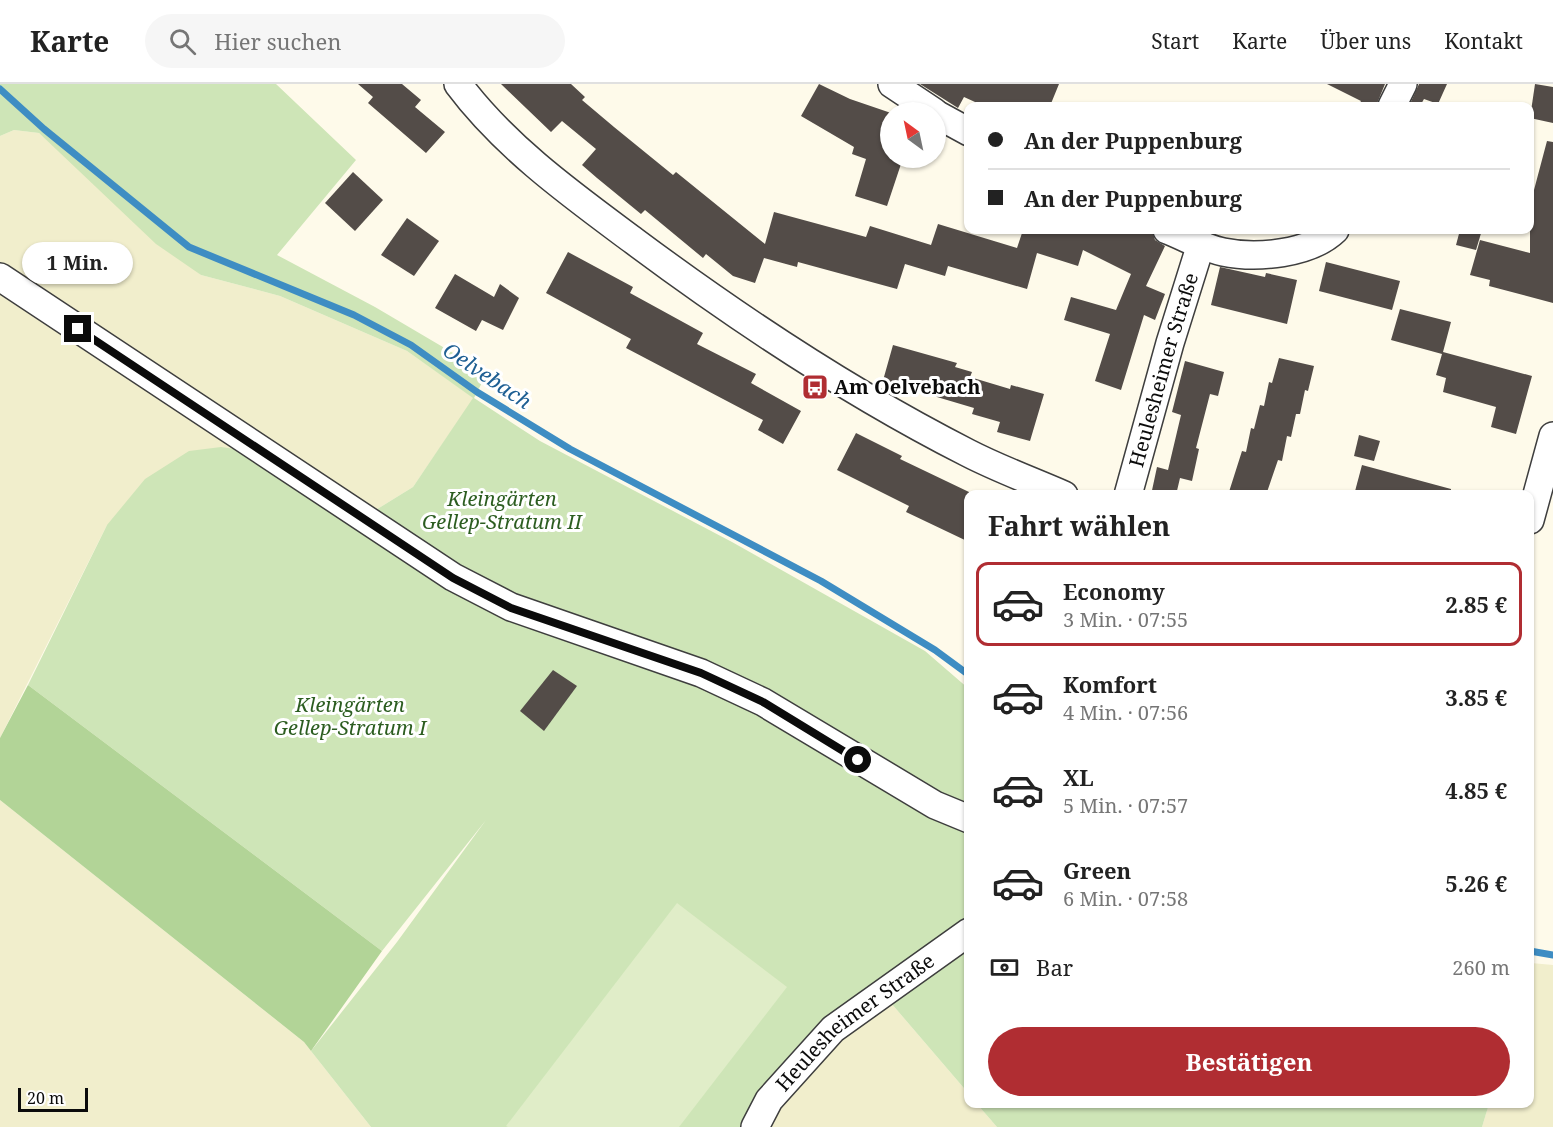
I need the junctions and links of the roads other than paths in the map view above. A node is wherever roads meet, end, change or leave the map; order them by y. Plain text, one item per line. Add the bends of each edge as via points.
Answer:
1 (458, 84) edge
2 (892, 84) edge
3 (1403, 84) edge
4 (919, 102) edge
5 (1394, 102) edge
6 (946, 119) edge
7 (964, 129) edge
8 (1177, 234) edge
9 (1328, 234) edge
10 (1201, 244) junction
11 (0, 277) edge
12 (1553, 436) edge
13 (1053, 490) edge
14 (1129, 490) edge
15 (1534, 505) edge
16 (964, 817) edge
17 (964, 936) edge
18 (754, 1127) edge

1 - 13 street via 514,146 725,308 844,384 969,453
2 - 4 street
3 - 5 street
6 - 7 street
8 - 10 street
9 - 10 street via 1304,248 1283,253 1224,252
10 - 14 street, Heulesheimer Straße
11 - 16 street via 453,578 511,608 711,678 763,702 934,805
12 - 15 street
17 - 18 street, Heulesheimer Straße via 833,1029 770,1100

